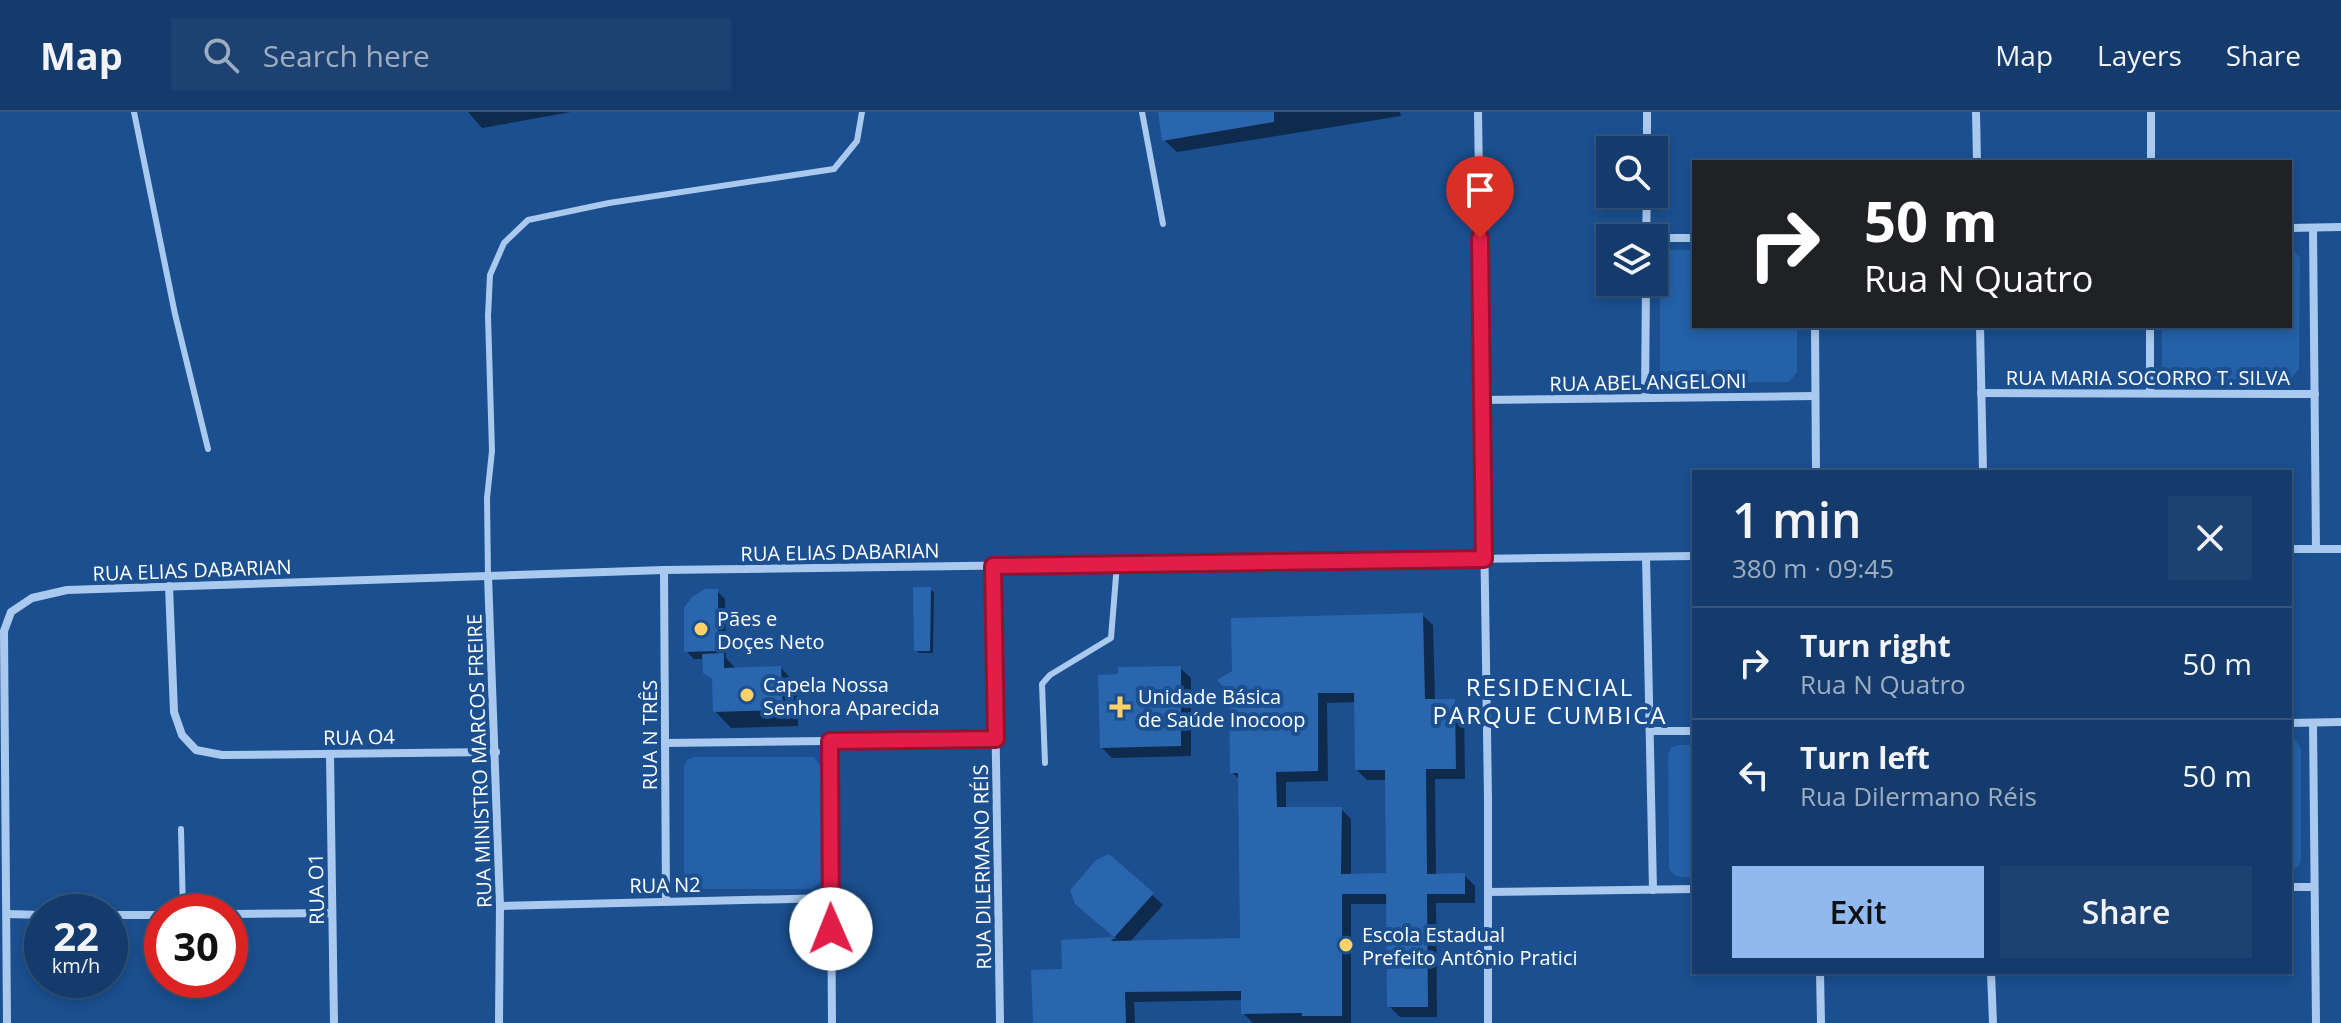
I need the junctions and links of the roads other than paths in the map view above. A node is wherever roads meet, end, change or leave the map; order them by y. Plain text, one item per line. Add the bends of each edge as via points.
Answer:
1 (134, 112) edge
2 (862, 112) edge
3 (1142, 112) edge
4 (1478, 112) edge
5 (1647, 112) edge
6 (1976, 112) edge
7 (2151, 112) edge
8 (1647, 136) edge
9 (1977, 160) edge
10 (2151, 160) edge
11 (1163, 224) dead end
12 (2341, 227) edge
13 (2292, 228) edge
14 (2313, 228) junction
15 (1668, 238) edge
16 (1692, 238) edge
17 (1646, 296) edge
18 (1815, 328) edge
19 (1980, 328) edge
20 (2150, 328) edge
21 (1981, 393) junction
22 (2150, 393) junction
23 (2315, 394) junction
24 (1815, 396) junction
25 (1645, 398) junction
26 (1481, 400) junction
27 (208, 449) dead end
28 (1816, 470) edge
29 (1983, 470) edge
30 (2292, 549) edge
31 (2316, 549) junction
32 (2341, 549) edge
33 (1692, 556) edge
34 (1646, 557) junction
35 (1484, 559) junction
36 (1117, 564) junction
37 (993, 566) junction
38 (664, 570) junction
39 (488, 576) junction
40 (169, 586) junction
41 (2341, 722) edge
42 (2292, 723) edge
43 (2313, 723) junction
44 (1650, 731) junction
45 (1692, 731) edge
46 (996, 739) junction
47 (830, 741) junction
48 (665, 743) junction
49 (496, 752) junction
50 (330, 754) junction
51 (1045, 763) dead end
52 (4, 812) edge
53 (181, 829) dead end
54 (2292, 887) edge
55 (2313, 887) junction
56 (1692, 889) edge
57 (1653, 890) junction
58 (1488, 892) junction
59 (183, 894) edge
60 (831, 898) junction
61 (666, 900) junction
62 (500, 906) junction
63 (332, 913) junction
64 (7, 914) junction
65 (24, 914) edge
66 (248, 914) edge
67 (1820, 974) edge
68 (1991, 974) edge
69 (7, 1023) edge
70 (334, 1023) edge
71 (499, 1023) edge
72 (832, 1023) edge
73 (1000, 1023) edge
74 (1488, 1023) edge
75 (1821, 1023) edge
76 (1993, 1023) edge
77 (2316, 1023) edge

1 - 27 lane
2 - 39 lane, RUA MINISTRO MARCOS FREIRE via 857,141 834,169 528,220 504,243 490,275 488,316
3 - 11 lane
4 - 26 street
5 - 8 street
6 - 9 street
7 - 10 street
12 - 14 street
13 - 14 street
14 - 23 street
15 - 16 street
17 - 25 street
18 - 24 street
19 - 21 street
20 - 22 street
21 - 22 street, RUA MARIA SOCORRO T. SILVA
21 - 29 street
22 - 23 street, RUA MARIA SOCORRO T. SILVA
23 - 31 street
24 - 25 street, RUA ABEL ANGELONI
24 - 28 street
25 - 26 street, RUA ABEL ANGELONI
26 - 35 street
30 - 31 street
31 - 32 street
33 - 34 street, RUA ELIAS DABARIAN
34 - 35 street, RUA ELIAS DABARIAN
34 - 44 street
35 - 36 street, RUA ELIAS DABARIAN
35 - 58 street
36 - 37 street, RUA ELIAS DABARIAN
36 - 51 lane via 1111,638 1042,684
37 - 38 street, RUA ELIAS DABARIAN
37 - 46 street, RUA DILERMANO RÉIS
38 - 39 street, RUA ELIAS DABARIAN
38 - 48 street, RUA N TRÊS
39 - 40 street, RUA ELIAS DABARIAN
39 - 49 street, RUA MINISTRO MARCOS FREIRE
40 - 50 street, RUA O4 via 174,712 182,735 196,750 222,755
40 - 52 street, RUA ELIAS DABARIAN via 67,590 32,598 11,612 4,631
41 - 43 street
42 - 43 street
43 - 55 street
44 - 45 street
44 - 57 street
46 - 47 street
46 - 73 street, RUA DILERMANO RÉIS
47 - 48 street
47 - 60 street
48 - 61 street, RUA N TRÊS
49 - 50 street, RUA O4
49 - 62 street, RUA MINISTRO MARCOS FREIRE
50 - 63 street, RUA O1
52 - 64 street
53 - 59 lane
54 - 55 street
55 - 77 street
56 - 57 street
57 - 58 street
58 - 74 street
60 - 61 street, RUA N2
60 - 72 street
61 - 62 street, RUA N2
62 - 71 street, RUA MINISTRO MARCOS FREIRE
63 - 66 street
63 - 70 street, RUA O1
64 - 65 street
64 - 69 street
67 - 75 street
68 - 76 street

